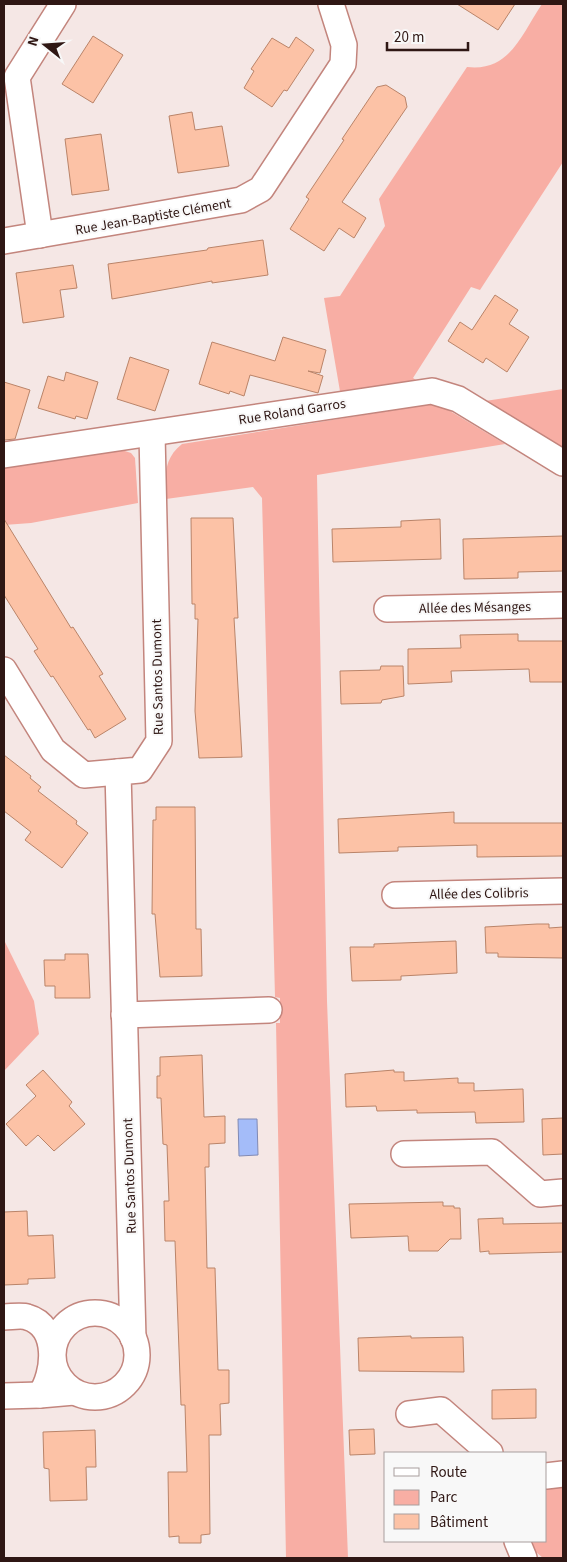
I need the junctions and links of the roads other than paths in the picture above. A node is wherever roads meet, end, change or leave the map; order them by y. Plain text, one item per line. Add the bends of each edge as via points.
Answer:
1 (63, 4) edge
2 (330, 4) edge
3 (10, 73) edge
4 (40, 235) junction
5 (4, 241) edge
6 (152, 434) junction
7 (4, 455) edge
8 (563, 463) edge
9 (563, 605) edge
10 (387, 609) dead end
11 (4, 670) edge
12 (118, 772) junction
13 (563, 892) edge
14 (395, 895) dead end
15 (269, 1010) dead end
16 (124, 1015) junction
17 (404, 1154) dead end
18 (563, 1192) edge
19 (4, 1317) edge
20 (133, 1338) junction
21 (52, 1356) junction
22 (74, 1392) junction
23 (40, 1395) junction
24 (4, 1396) edge
25 (409, 1414) dead end
26 (489, 1452) edge
27 (563, 1474) edge
28 (547, 1476) edge
29 (517, 1542) edge
30 (524, 1558) edge

1 - 3 street
2 - 4 street, Rue Jean-Baptiste Clément via 344,45 343,64 260,189 241,200
3 - 4 street
4 - 5 street, Rue Jean-Baptiste Clément
6 - 7 street, Rue Roland Garros
6 - 8 street, Rue Roland Garros via 432,391 458,399
6 - 12 street, Rue Santos Dumont via 159,741 140,770
9 - 10 street, Allée des Mésanges
11 - 12 street via 53,750 84,775
12 - 16 street, Rue Santos Dumont
13 - 14 street, Allée des Colibris
15 - 16 street
16 - 20 street, Rue Santos Dumont
17 - 18 street via 492,1152 540,1194
19 - 21 street via 27,1316 38,1322 46,1332
20 - 21 street via 126,1326 114,1317 86,1314 72,1319 61,1330
20 - 22 street via 137,1352 129,1380 118,1390 105,1395
21 - 22 street via 60,1378
21 - 23 street via 46,1386
22 - 23 street
23 - 24 street
25 - 26 street via 441,1410
27 - 28 street
29 - 30 street

